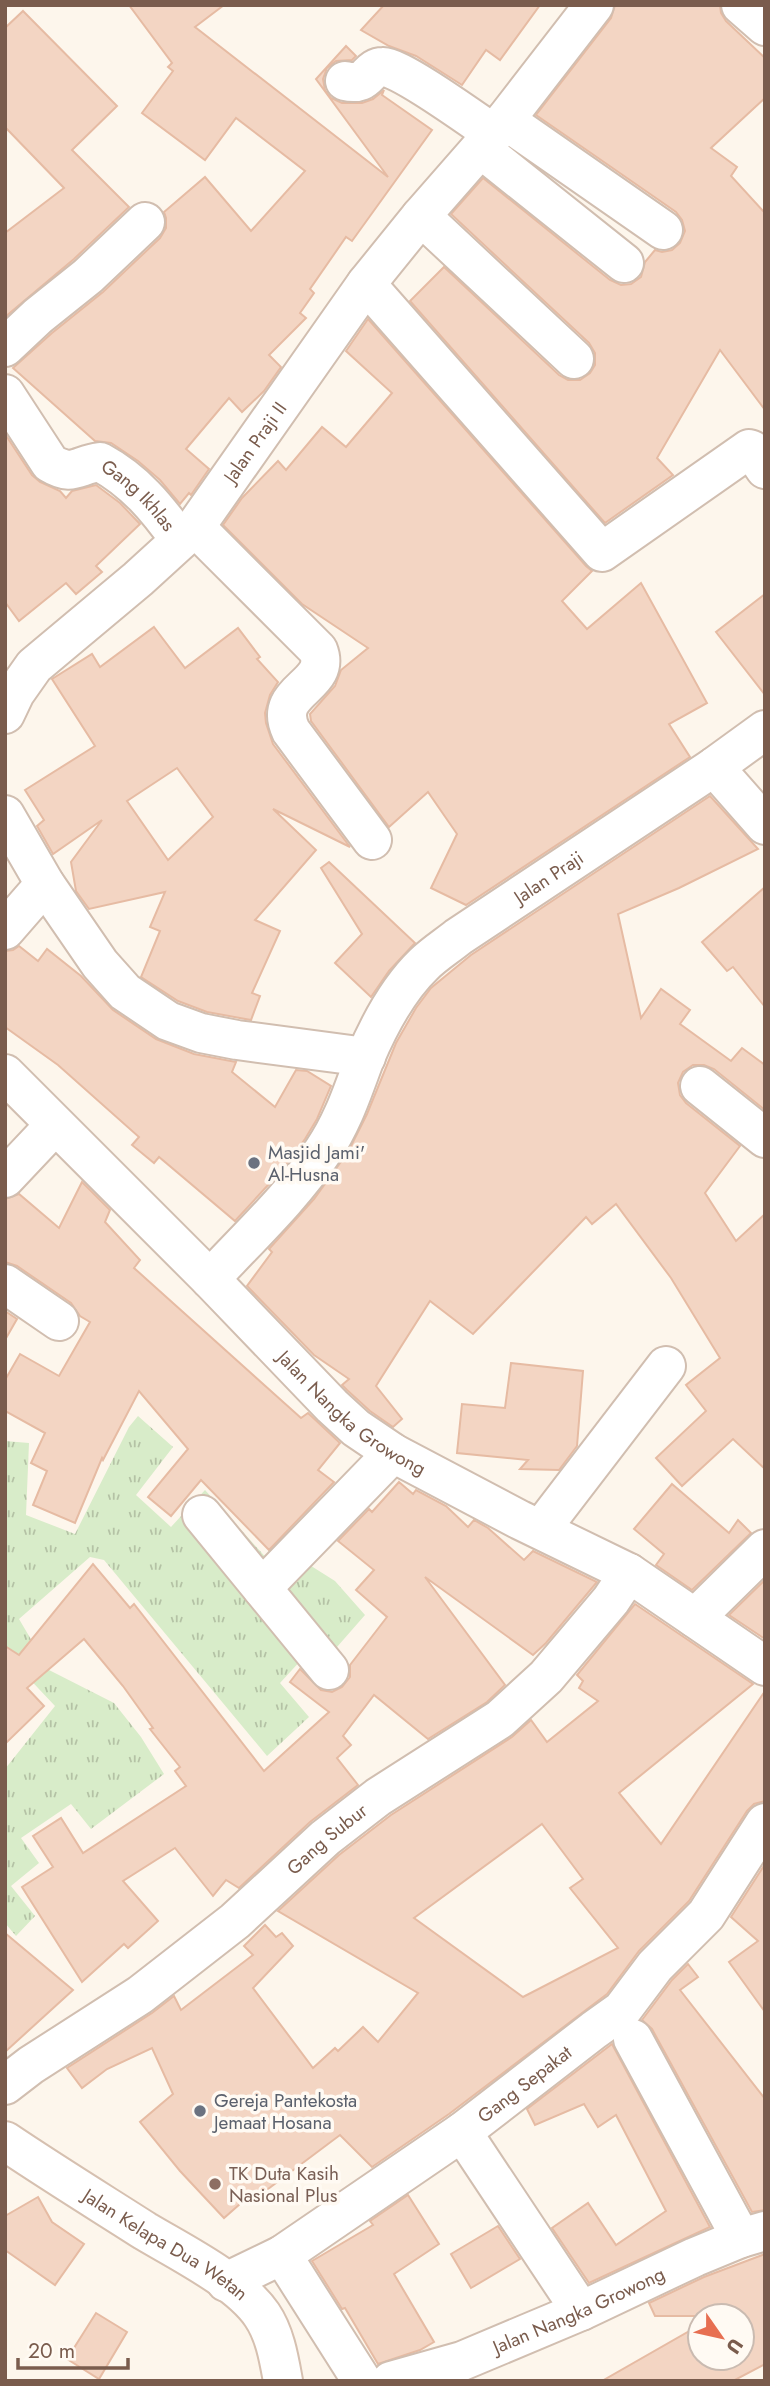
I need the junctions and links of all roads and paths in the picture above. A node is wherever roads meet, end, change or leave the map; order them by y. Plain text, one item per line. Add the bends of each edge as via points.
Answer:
1 (594, 5) edge
2 (741, 5) edge
3 (765, 26) edge
4 (345, 81) dead end
5 (494, 134) junction
6 (421, 216) junction
7 (145, 222) dead end
8 (663, 230) dead end
9 (624, 263) dead end
10 (366, 284) junction
11 (5, 347) edge
12 (574, 359) dead end
13 (5, 394) edge
14 (765, 469) edge
15 (187, 533) junction
16 (5, 714) edge
17 (765, 730) edge
18 (714, 767) junction
19 (5, 815) edge
20 (765, 825) edge
21 (372, 840) dead end
22 (45, 884) junction
23 (5, 930) edge
24 (366, 1057) junction
25 (5, 1074) edge
26 (700, 1086) dead end
27 (55, 1125) junction
28 (765, 1138) edge
29 (5, 1178) edge
30 (210, 1279) junction
31 (5, 1284) edge
32 (59, 1321) dead end
33 (666, 1366) dead end
34 (393, 1453) junction
35 (202, 1515) dead end
36 (541, 1529) junction
37 (765, 1549) edge
38 (629, 1573) junction
39 (262, 1588) junction
40 (695, 1618) junction
41 (765, 1667) edge
42 (329, 1670) dead end
43 (765, 1823) edge
44 (632, 2039) dead end
45 (5, 2085) edge
46 (462, 2132) junction
47 (5, 2141) edge
48 (753, 2234) edge
49 (282, 2255) junction
50 (226, 2283) junction
51 (581, 2311) junction
52 (283, 2381) edge
53 (362, 2381) edge
54 (391, 2381) edge

1 - 5 street, Jalan Praji II
2 - 3 street
4 - 5 street via 362,82 381,67 393,69
5 - 6 street, Jalan Praji II
5 - 8 street
5 - 9 street
6 - 10 street, Jalan Praji II
6 - 12 street
7 - 11 street
10 - 14 street via 602,552 749,449
10 - 15 street, Jalan Praji II
13 - 15 street, Gang Ikhlas via 50,463 71,471 100,462 140,489
15 - 16 street, Jalan Praji II via 34,666
15 - 21 street, Gang Ikhlas via 318,650 317,674 287,707 286,722
17 - 18 street, Jalan Praji
18 - 20 street
18 - 24 street, Jalan Praji via 425,963 391,1007
19 - 22 street
22 - 23 street
22 - 24 street via 124,992 168,1021 237,1040
24 - 30 street, Jalan Praji via 342,1119 323,1151
25 - 27 street, Jalan Nangka Growong
26 - 28 street
27 - 29 street
27 - 30 street, Jalan Nangka Growong
30 - 34 street, Jalan Nangka Growong via 332,1406
31 - 32 street
33 - 36 street
34 - 36 street, Jalan Nangka Growong
34 - 39 street
35 - 39 street
36 - 38 street, Jalan Nangka Growong
37 - 40 street
38 - 40 street, Jalan Nangka Growong
38 - 45 street, Gang Subur via 546,1677 500,1719 378,1797 325,1838 235,1921 140,1995
39 - 42 street
40 - 41 street, Jalan Nangka Growong
43 - 46 street, Gang Sepakat via 706,1915 655,1966 622,2010
44 - 48 street
46 - 49 street, Gang Sepakat
46 - 51 street
47 - 50 street, Jalan Kelapa Dua Wetan
48 - 51 street, Jalan Nangka Growong
49 - 50 street, Gang Sepakat
49 - 53 street
50 - 52 street, Jalan Kelapa Dua Wetan via 262,2316 276,2347
51 - 54 street, Jalan Nangka Growong via 462,2361

